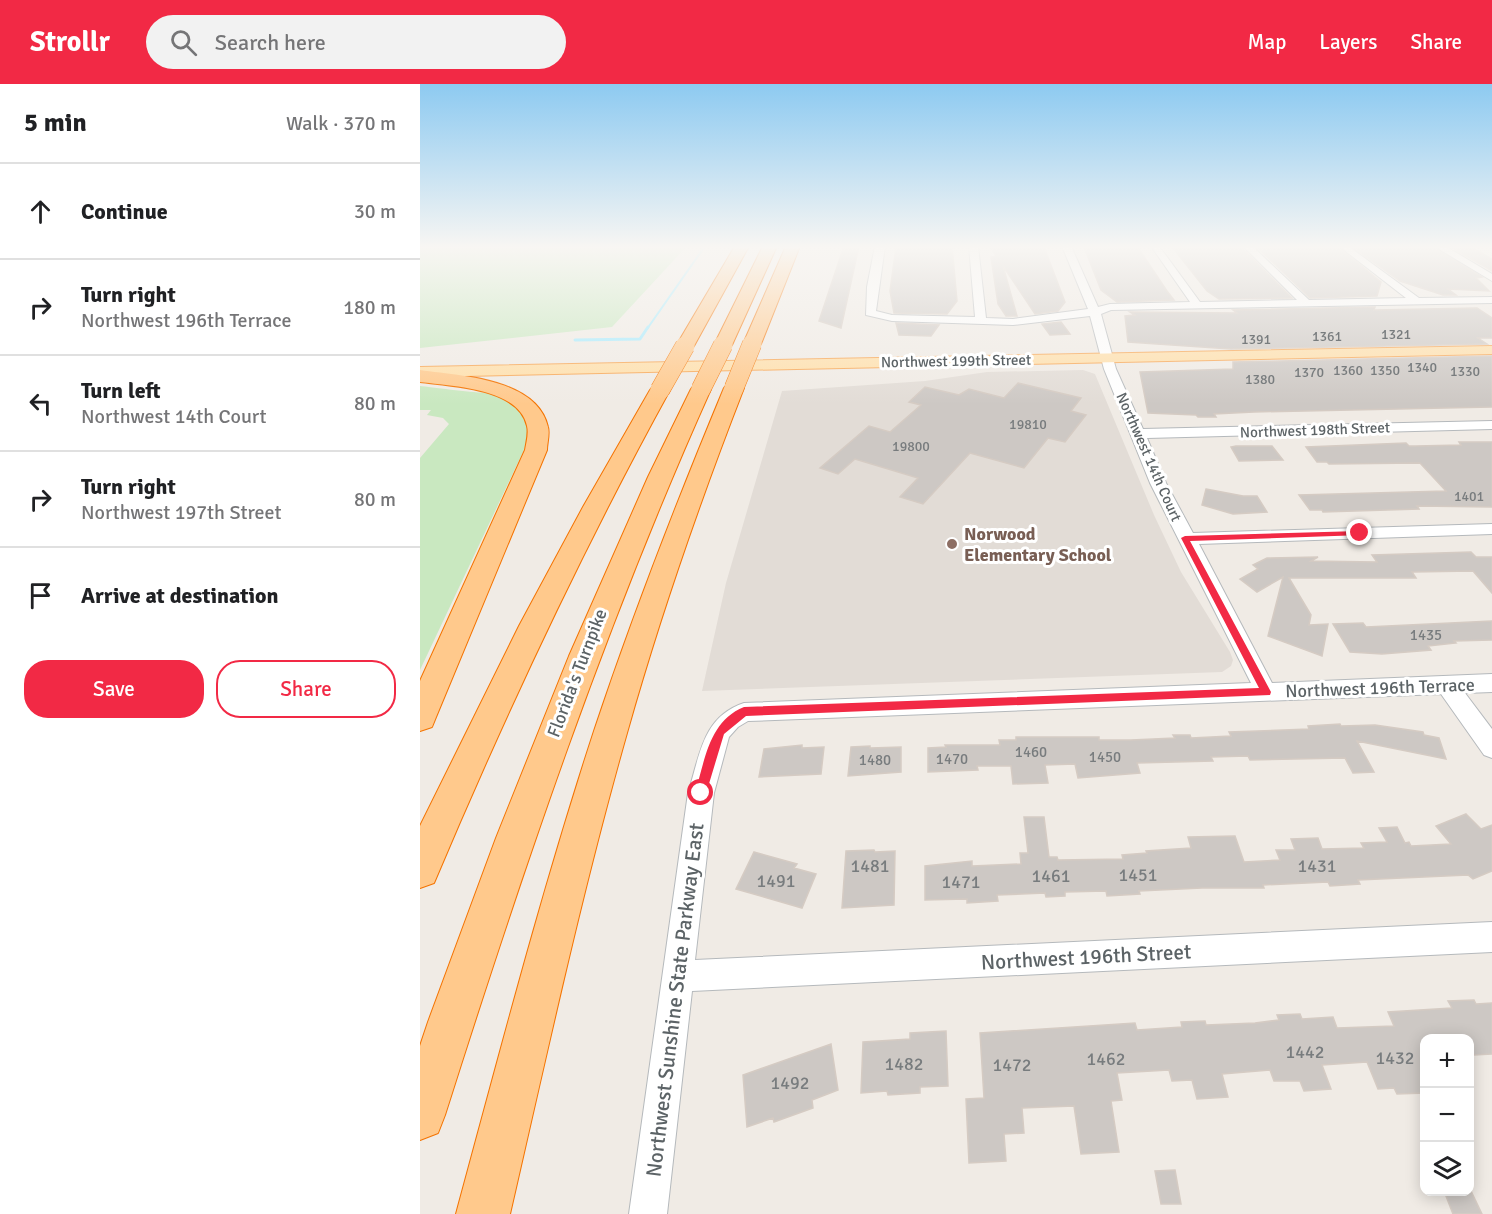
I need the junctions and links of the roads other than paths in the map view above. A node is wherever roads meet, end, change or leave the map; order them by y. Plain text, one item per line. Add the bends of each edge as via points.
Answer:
1 (712, 299) edge
2 (745, 299) edge
3 (771, 299) edge
4 (871, 299) edge
5 (979, 299) edge
6 (1089, 299) edge
7 (1193, 299) edge
8 (1302, 299) edge
9 (1413, 299) edge
10 (1492, 300) edge
11 (1416, 301) junction
12 (1306, 303) junction
13 (1197, 305) junction
14 (1095, 312) junction
15 (981, 321) junction
16 (1492, 350) edge
17 (1109, 358) junction
18 (420, 374) edge
19 (718, 389) junction
20 (1492, 425) edge
21 (1138, 434) junction
22 (1492, 529) edge
23 (1185, 538) junction
24 (1492, 683) edge
25 (1447, 685) junction
26 (1266, 692) junction
27 (420, 717) edge
28 (730, 720) joint
29 (1492, 748) edge
30 (420, 869) edge
31 (1492, 937) edge
32 (680, 976) junction
33 (420, 1115) edge
34 (483, 1214) edge
35 (648, 1214) edge

1 - 30 highway, bridge via 547,599
2 - 19 highway, Florida's Turnpike, bridge via 723,345
3 - 19 highway, bridge via 752,345
4 - 15 street via 870,313 875,315
5 - 15 street
6 - 14 street, Northwest 14th Court
7 - 13 street
8 - 12 street
9 - 11 street
10 - 11 street
11 - 12 street
12 - 13 street
13 - 14 street via 1110,307
14 - 15 street via 1013,322
14 - 17 street, Northwest 14th Court
16 - 17 main road, Northwest 199th Street
17 - 18 main road, Northwest 199th Street
17 - 21 street, Northwest 14th Court
18 - 27 highway via 508,394 533,412 540,429 536,450
19 - 33 highway, Florida's Turnpike via 637,526 591,634
19 - 34 highway via 690,496 631,665 556,922
20 - 21 street, Northwest 198th Street
21 - 23 street, Northwest 14th Court
22 - 23 street
23 - 26 street, Northwest 14th Court
24 - 25 street, Northwest 196th Terrace
25 - 26 street, Northwest 196th Terrace
25 - 29 street
26 - 28 street, Northwest 196th Terrace via 744,712
28 - 32 street, Northwest Sunshine State Parkway East via 719,732 701,793
31 - 32 street, Northwest 196th Street
32 - 35 street, Northwest Sunshine State Parkway East

